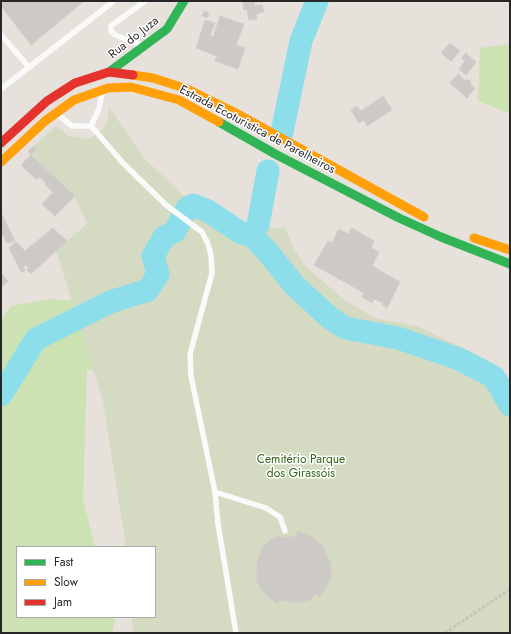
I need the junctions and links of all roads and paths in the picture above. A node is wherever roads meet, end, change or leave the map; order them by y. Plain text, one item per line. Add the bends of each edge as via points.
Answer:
1 (114, 1) edge
2 (145, 1) edge
3 (184, 1) edge
4 (1, 35) edge
5 (145, 46) junction
6 (29, 67) junction
7 (109, 72) junction
8 (1, 89) edge
9 (102, 90) junction
10 (47, 101) junction
11 (56, 113) junction
12 (91, 126) junction
13 (1, 143) edge
14 (1, 162) edge
15 (435, 221) dead end
16 (462, 233) dead end
17 (510, 250) edge
18 (510, 264) edge
19 (215, 492) junction
20 (285, 531) dead end
21 (510, 589) edge
22 (236, 633) edge
23 (445, 633) edge

1 - 6 lane
2 - 5 lane via 116,21 111,26 111,31 124,40
3 - 5 main road, Rua do Juza via 167,29
4 - 6 lane
5 - 7 main road, Rua do Juza
6 - 8 lane
7 - 9 main road
7 - 10 main road, Estrada Ecoturistica de Parelheiros via 74,82
7 - 15 main road, Estrada Ecoturistica de Parelheiros via 154,78 187,89 234,112 414,213
9 - 11 main road, Estrada Ecoturistica de Parelheiros via 80,98
9 - 12 lane via 99,109
9 - 18 main road, Estrada Ecoturistica de Parelheiros via 131,87 179,100 277,155 399,218
10 - 11 main road
10 - 13 main road, Estrada Ecoturistica de Parelheiros
11 - 12 lane via 72,126
11 - 14 main road, Estrada Ecoturistica de Parelheiros
12 - 19 lane via 123,163 166,205 202,232 211,255 212,273 190,354
16 - 17 main road
19 - 20 lane via 266,508 280,517
19 - 22 lane
21 - 23 path

